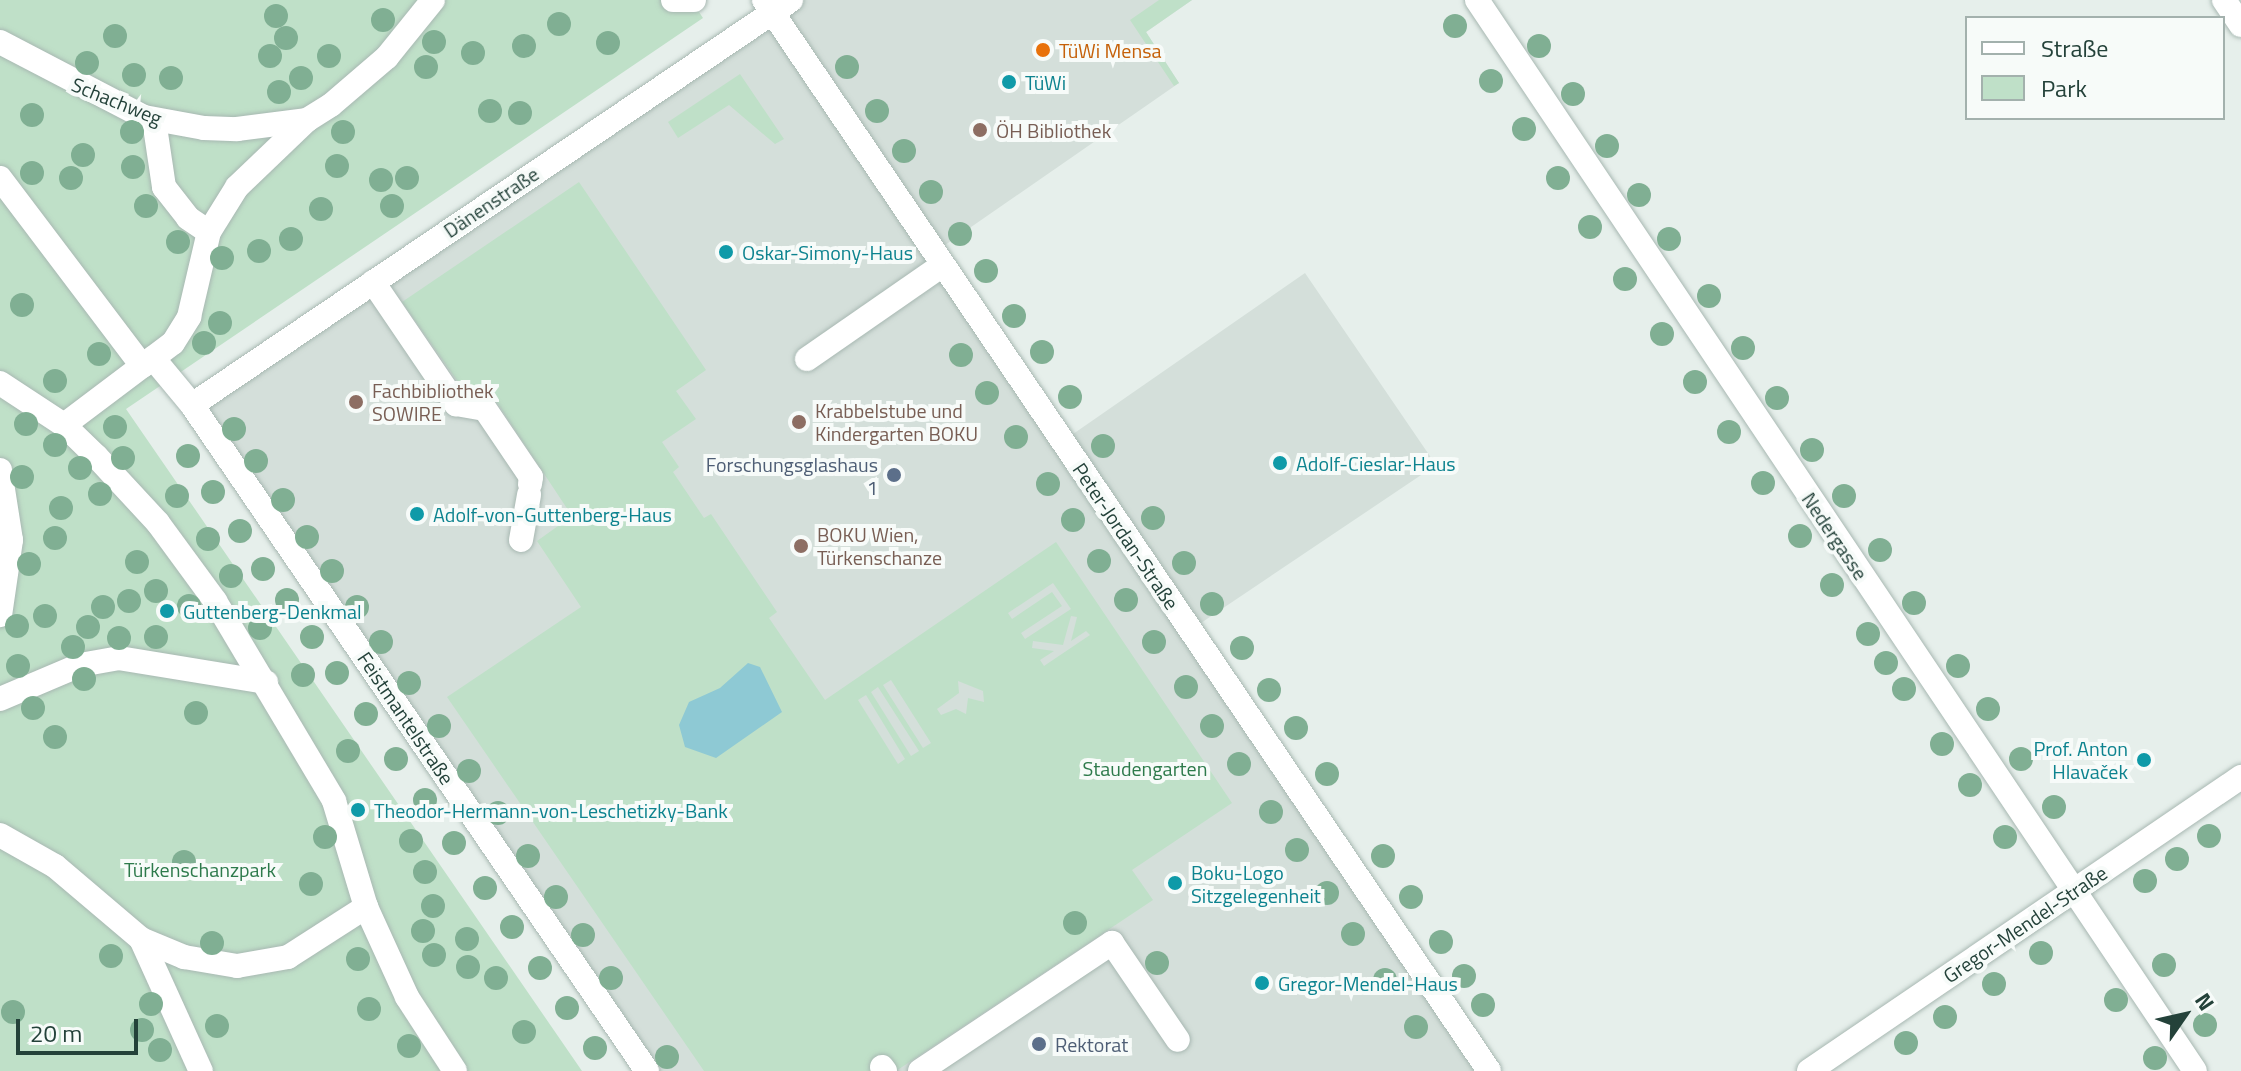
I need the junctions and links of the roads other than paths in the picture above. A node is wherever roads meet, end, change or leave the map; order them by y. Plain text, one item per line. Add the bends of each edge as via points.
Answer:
1 (433, 0) edge
2 (673, 0) edge
3 (694, 0) edge
4 (1477, 0) edge
5 (2224, 0) edge
6 (776, 4) edge
7 (2241, 25) edge
8 (0, 42) edge
9 (154, 120) junction
10 (307, 120) junction
11 (0, 178) edge
12 (209, 232) junction
13 (943, 265) junction
14 (373, 282) junction
15 (807, 359) dead end
16 (148, 362) junction
17 (0, 383) edge
18 (192, 405) junction
19 (64, 425) junction
20 (0, 470) edge
21 (521, 540) dead end
22 (0, 615) edge
23 (266, 682) junction
24 (0, 699) edge
25 (2241, 777) edge
26 (0, 835) edge
27 (2072, 892) junction
28 (366, 907) junction
29 (141, 939) junction
30 (1178, 1040) dead end
31 (201, 1071) edge
32 (455, 1071) edge
33 (647, 1071) edge
34 (920, 1071) edge
35 (1489, 1071) edge
36 (1809, 1071) edge
37 (2195, 1071) edge

1 - 10 street via 387,57
2 - 3 street
4 - 27 street, Nedergasse
5 - 7 street
6 - 13 street, Peter-Jordan-Straße
6 - 14 street, Dänenstraße
8 - 9 street, Schachweg via 65,80
9 - 10 street, Schachweg via 237,129
9 - 12 street via 164,187 188,218
10 - 12 street via 237,187
11 - 16 street, Feistmantelstraße
12 - 16 street via 189,317 173,343
13 - 15 street
13 - 35 street, Peter-Jordan-Straße
14 - 18 street, Dänenstraße
14 - 21 street via 456,404 485,409 531,477
16 - 18 street, Feistmantelstraße
16 - 19 street
17 - 19 street
18 - 33 street, Feistmantelstraße
19 - 23 street via 158,523
20 - 22 street via 11,540
23 - 24 street via 119,658 80,665
23 - 28 street via 334,801
25 - 27 street, Gregor-Mendel-Straße
26 - 29 street via 55,866
27 - 36 street, Gregor-Mendel-Straße
27 - 37 street, Nedergasse
28 - 29 street via 316,943 269,962 237,966 184,957
28 - 32 street via 407,997
29 - 31 street
30 - 34 street via 1112,943

